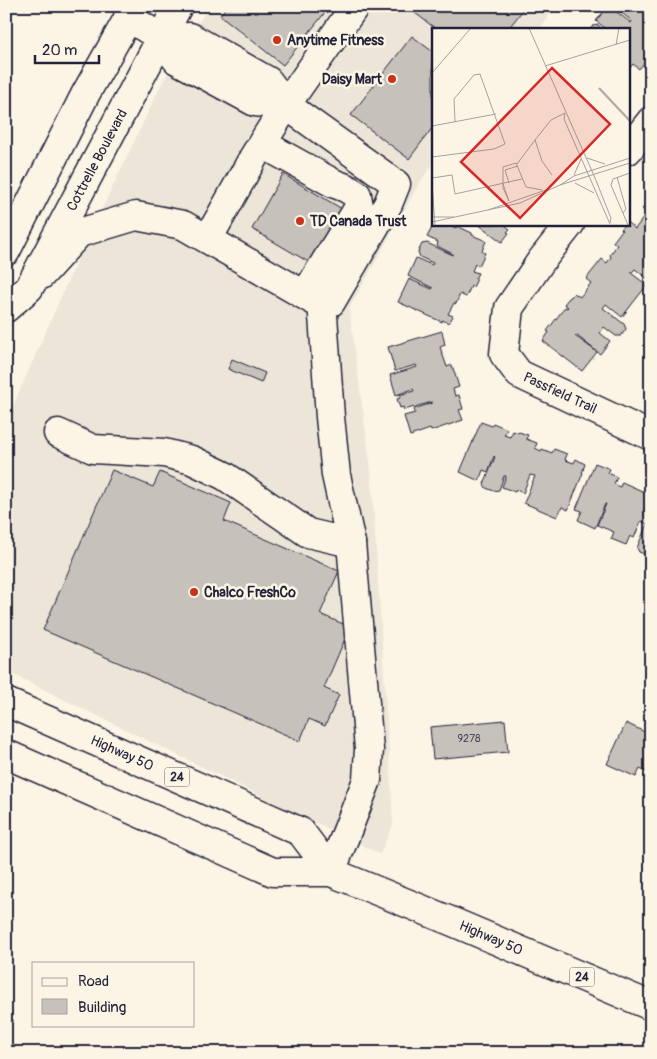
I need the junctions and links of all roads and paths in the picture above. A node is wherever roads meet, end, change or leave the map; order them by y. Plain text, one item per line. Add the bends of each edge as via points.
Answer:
1 (178, 6) edge
2 (354, 6) edge
3 (132, 12) edge
4 (161, 38) junction
5 (286, 106) junction
6 (651, 121) edge
7 (262, 144) junction
8 (630, 147) edge
9 (569, 225) edge
10 (208, 239) junction
11 (6, 251) edge
12 (29, 288) junction
13 (314, 298) junction
14 (6, 308) edge
15 (58, 433) dead end
16 (651, 436) edge
17 (351, 542) junction
18 (6, 702) edge
19 (6, 754) edge
20 (331, 872) junction
21 (651, 1006) edge

1 - 4 main road, Cottrelle Boulevard
2 - 5 main road
3 - 4 main road
3 - 11 main road via 86,93
4 - 5 main road via 190,37 268,81
4 - 12 main road, Cottrelle Boulevard
5 - 7 main road
5 - 13 main road via 396,184 388,204 331,302
6 - 8 main road
7 - 10 main road
7 - 13 main road via 357,196 359,207
9 - 16 main road, Passfield Trail via 509,308 504,354 518,374
10 - 12 main road via 183,224 136,216 79,233
10 - 13 main road
12 - 14 main road, Cottrelle Boulevard
13 - 17 main road via 336,474
15 - 17 main road via 94,449 164,453 192,460 224,476 308,533
17 - 20 main road via 369,749 367,780
18 - 20 main road, Highway 50 / 24 via 302,832
19 - 20 main road, Highway 50 / 24 via 273,872
20 - 21 main road, Highway 50 / 24

